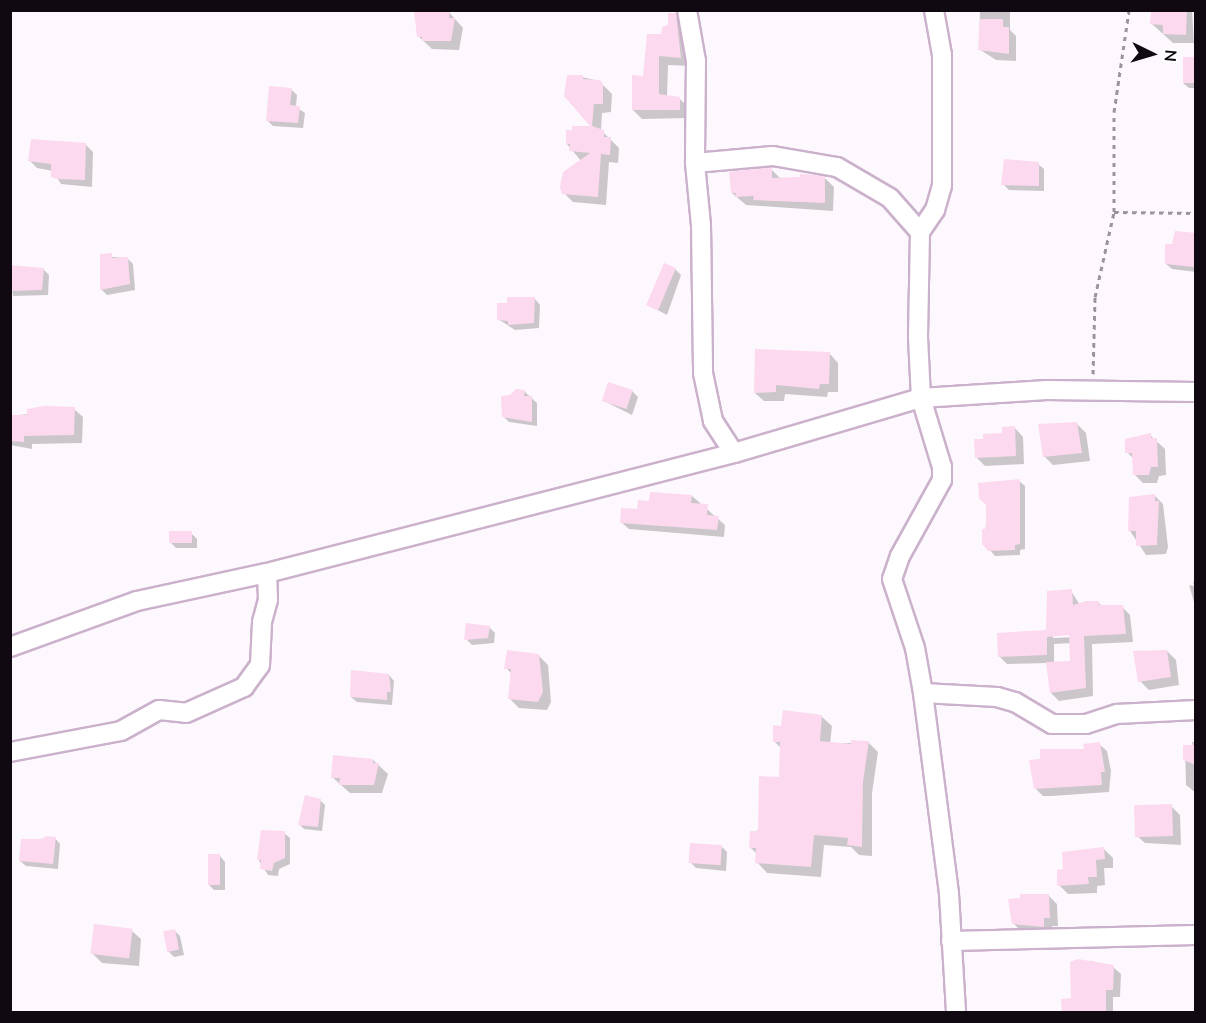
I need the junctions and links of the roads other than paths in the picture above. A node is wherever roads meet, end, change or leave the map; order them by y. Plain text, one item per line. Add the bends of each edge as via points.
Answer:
1 (687, 10) edge
2 (934, 10) edge
3 (695, 163) junction
4 (920, 232) junction
5 (1196, 392) edge
6 (921, 398) junction
7 (734, 453) junction
8 (267, 573) junction
9 (10, 647) edge
10 (923, 693) junction
11 (1196, 710) edge
12 (10, 752) edge
13 (1196, 935) edge
14 (951, 941) junction
15 (956, 1012) edge

1 - 3 street via 696,61
2 - 4 street via 942,55 942,185 935,210
3 - 4 street via 773,156 837,167 890,198
3 - 7 street via 701,225 703,373 713,421
4 - 6 street
5 - 6 street via 1093,391
6 - 7 street
6 - 10 street via 942,467 942,480 905,546 892,579 915,648
7 - 8 street
8 - 9 street via 137,601
8 - 12 street via 260,665 244,687 186,714 159,710 121,730
10 - 11 street via 997,697 1015,702 1052,724 1086,724 1117,714
10 - 14 street via 950,894
13 - 14 street
14 - 15 street

